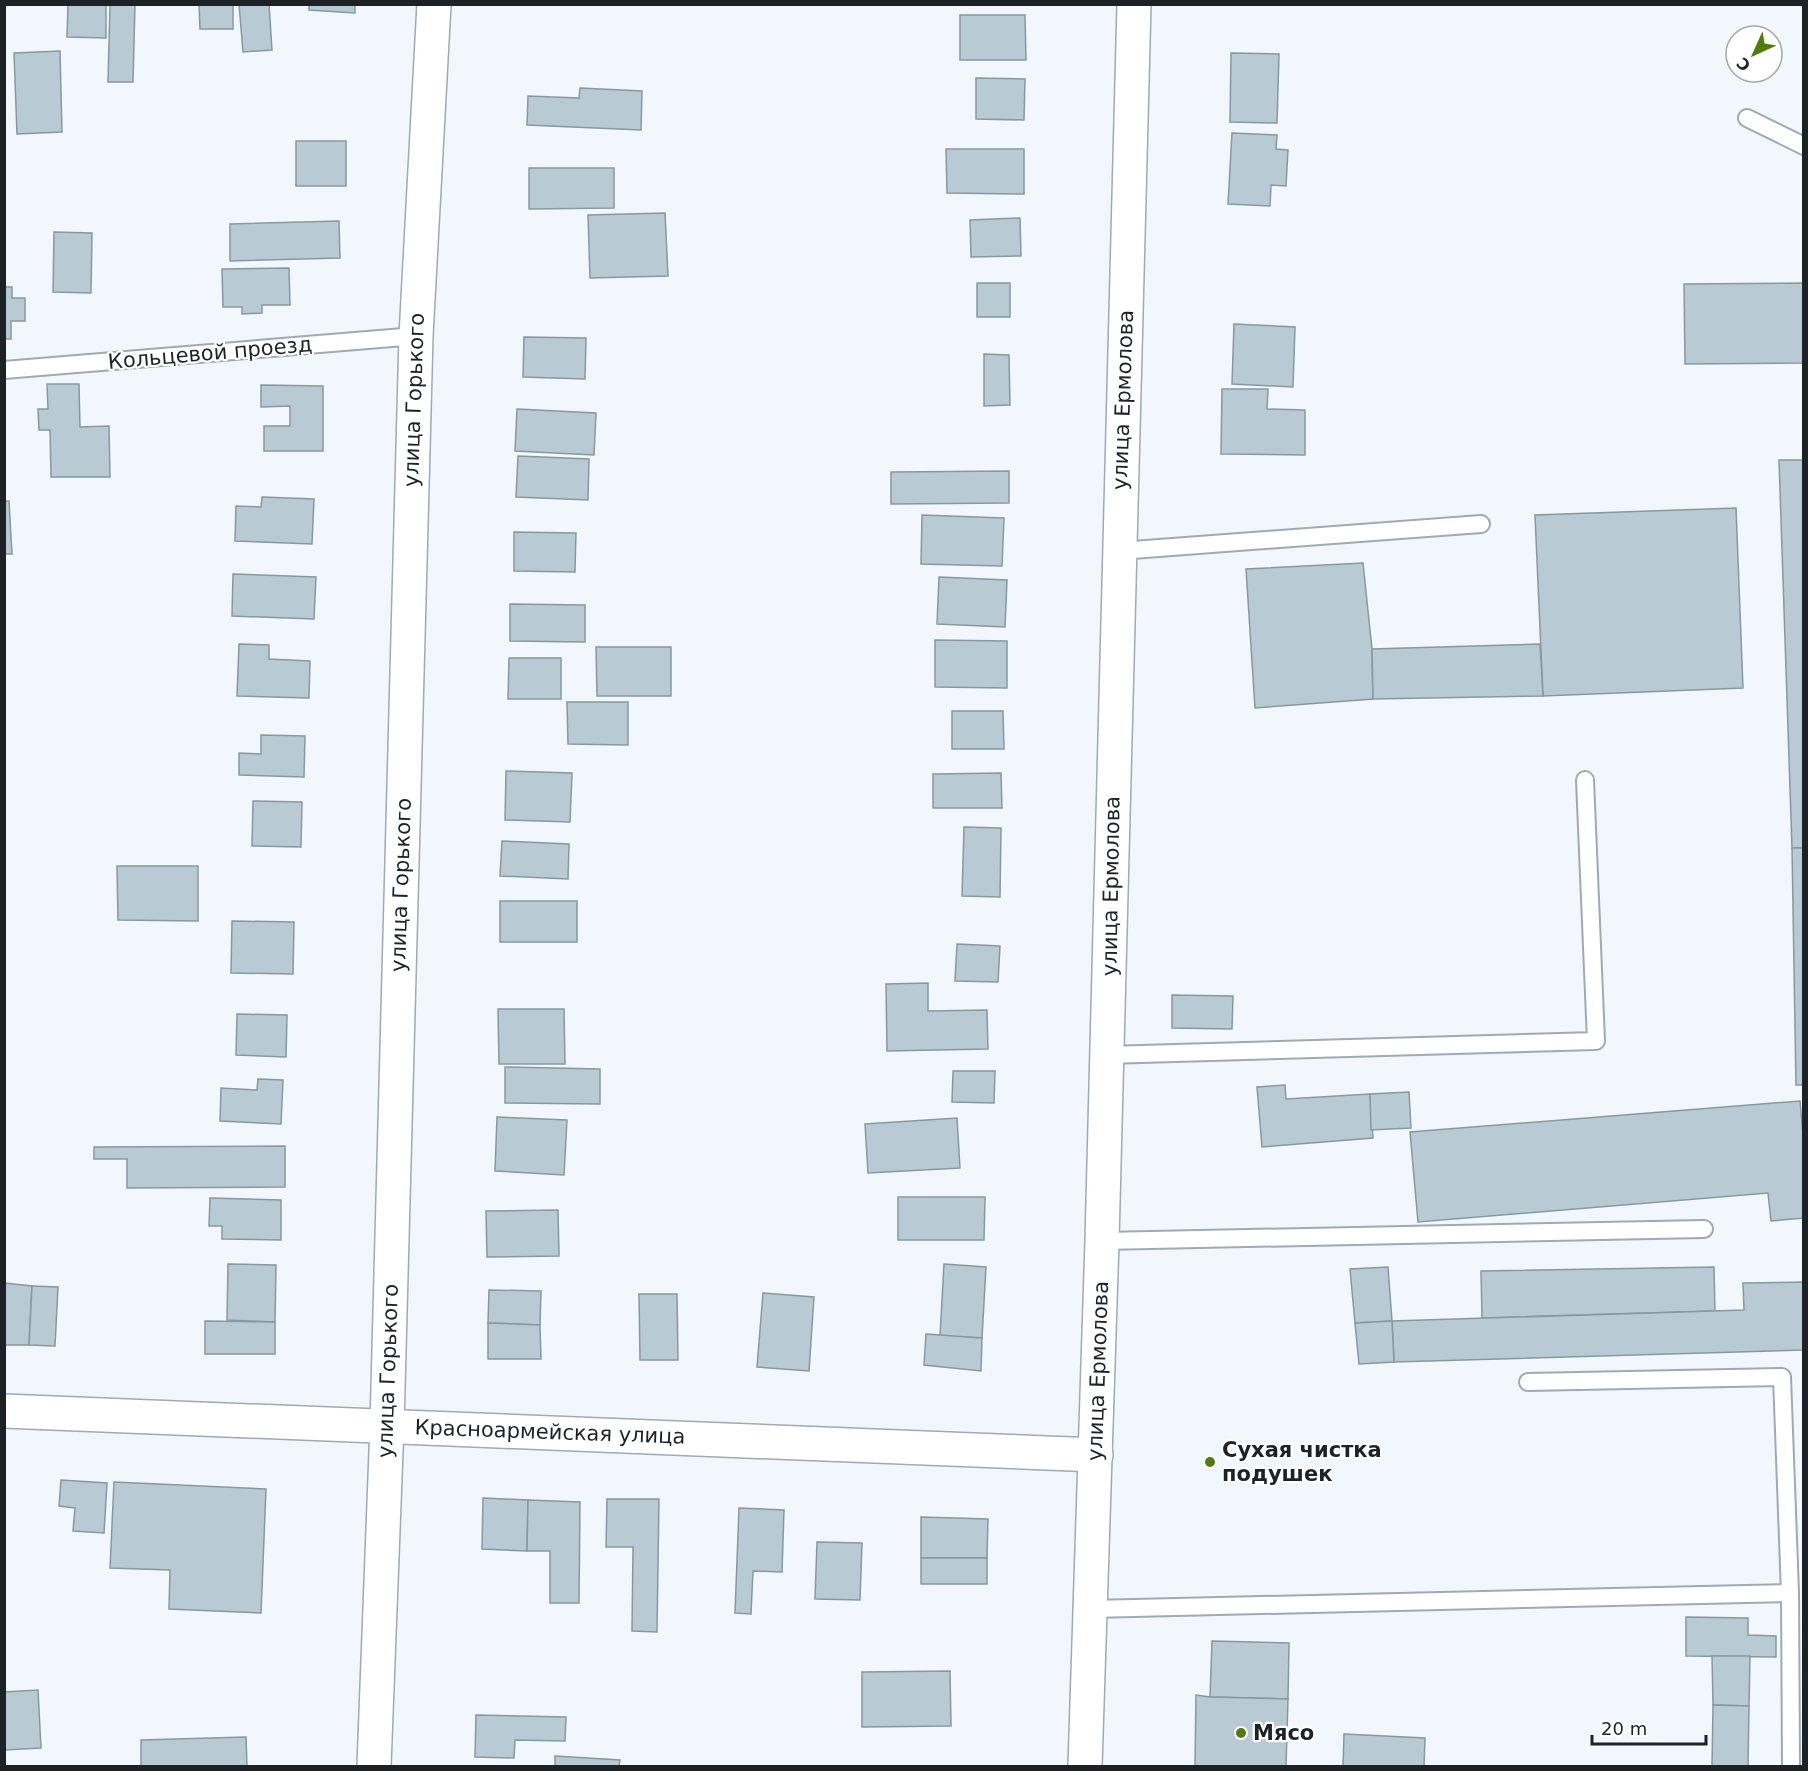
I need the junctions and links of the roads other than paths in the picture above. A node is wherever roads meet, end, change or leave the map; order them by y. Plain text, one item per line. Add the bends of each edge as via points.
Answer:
1 (434, 4) edge
2 (1134, 4) edge
3 (1747, 118) dead end
4 (1803, 146) edge
5 (416, 336) junction
6 (4, 370) edge
7 (1481, 524) dead end
8 (1119, 551) junction
9 (1585, 780) dead end
10 (1106, 1056) junction
11 (1704, 1229) dead end
12 (1102, 1241) junction
13 (1528, 1382) dead end
14 (4, 1411) edge
15 (387, 1425) junction
16 (1096, 1455) junction
17 (1790, 1593) junction
18 (1090, 1609) junction
19 (374, 1767) edge
20 (1085, 1767) edge
21 (1791, 1767) edge

1 - 5 street, улица Горького
2 - 8 street, улица Ермолова
3 - 4 lane
5 - 6 lane, Кольцевой проезд
5 - 15 street, улица Горького
7 - 8 lane
8 - 10 street, улица Ермолова
9 - 10 lane via 1596,1041
10 - 12 street, улица Ермолова
11 - 12 lane
12 - 16 street, улица Ермолова
13 - 17 lane via 1782,1377
14 - 15 street, Красноармейская улица
15 - 16 street, Красноармейская улица
15 - 19 street, улица Горького
16 - 18 street, улица Ермолова
17 - 18 lane
17 - 21 lane
18 - 20 street, улица Ермолова

